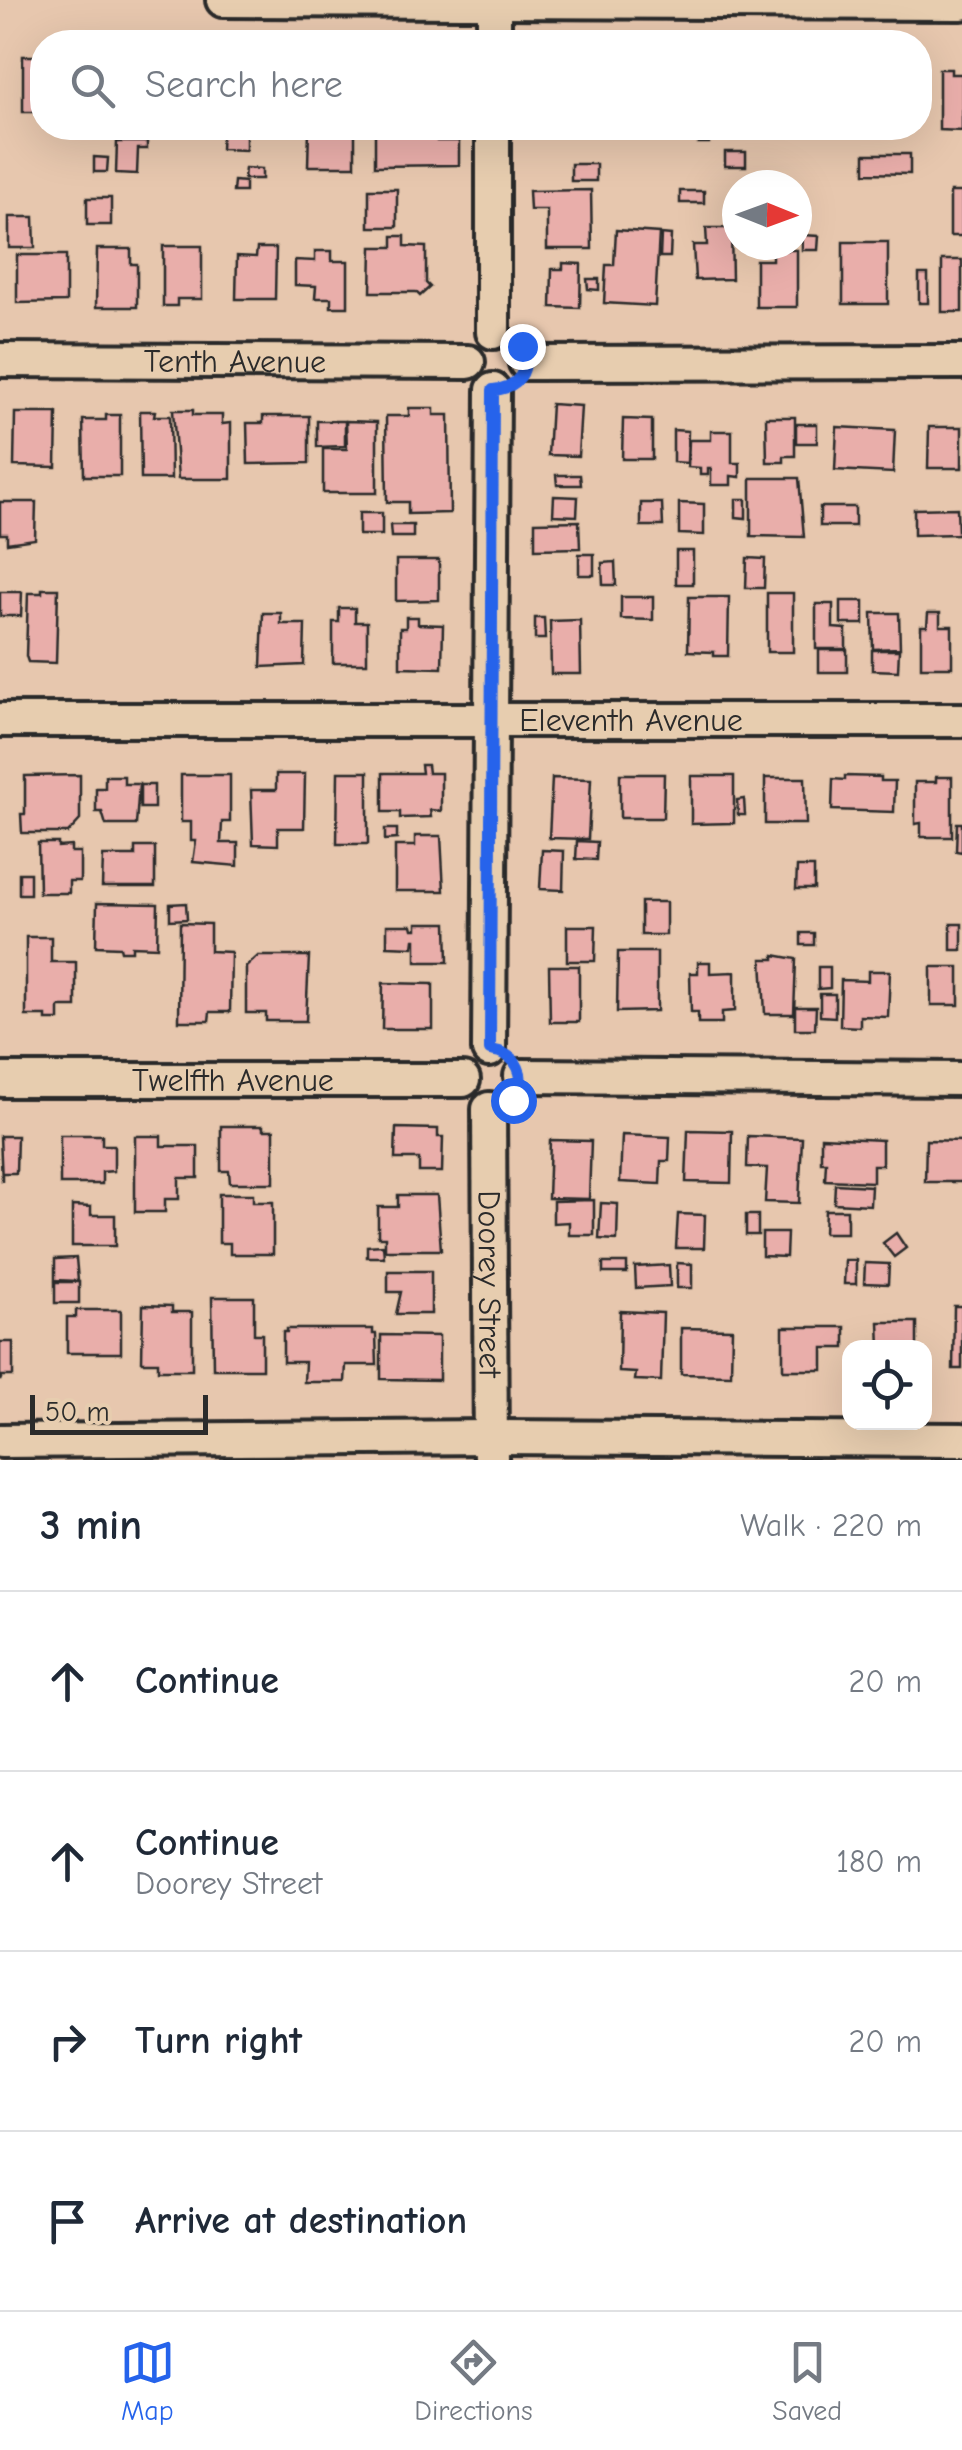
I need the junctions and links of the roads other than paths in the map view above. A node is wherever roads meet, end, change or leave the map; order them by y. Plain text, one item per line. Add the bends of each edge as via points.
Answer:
1 (223, 0) edge
2 (494, 1) edge
3 (962, 3) edge
4 (494, 30) edge
5 (494, 140) edge
6 (492, 332) junction
7 (0, 360) edge
8 (468, 362) junction
9 (962, 362) edge
10 (526, 363) junction
11 (493, 390) junction
12 (2, 720) edge
13 (492, 720) junction
14 (962, 720) edge
15 (490, 1050) junction
16 (521, 1076) junction
17 (962, 1079) edge
18 (3, 1080) dead end
19 (463, 1080) junction
20 (489, 1109) junction
21 (962, 1440) edge
22 (1, 1441) edge
23 (490, 1449) edge

1 - 2 street
2 - 3 street
2 - 4 street
5 - 6 street
6 - 8 street via 472,345
6 - 10 street via 516,340
7 - 8 street, Tenth Avenue
8 - 11 street via 478,384
9 - 10 street
10 - 11 street via 511,386
11 - 13 street
12 - 13 street, Eleventh Avenue
13 - 14 street, Eleventh Avenue
13 - 15 street
15 - 16 street via 514,1060
15 - 19 street via 474,1057
16 - 17 street
16 - 20 street via 513,1100
18 - 19 street, Twelfth Avenue
19 - 20 street via 473,1102
20 - 23 street, Doorey Street
21 - 23 street
22 - 23 street

